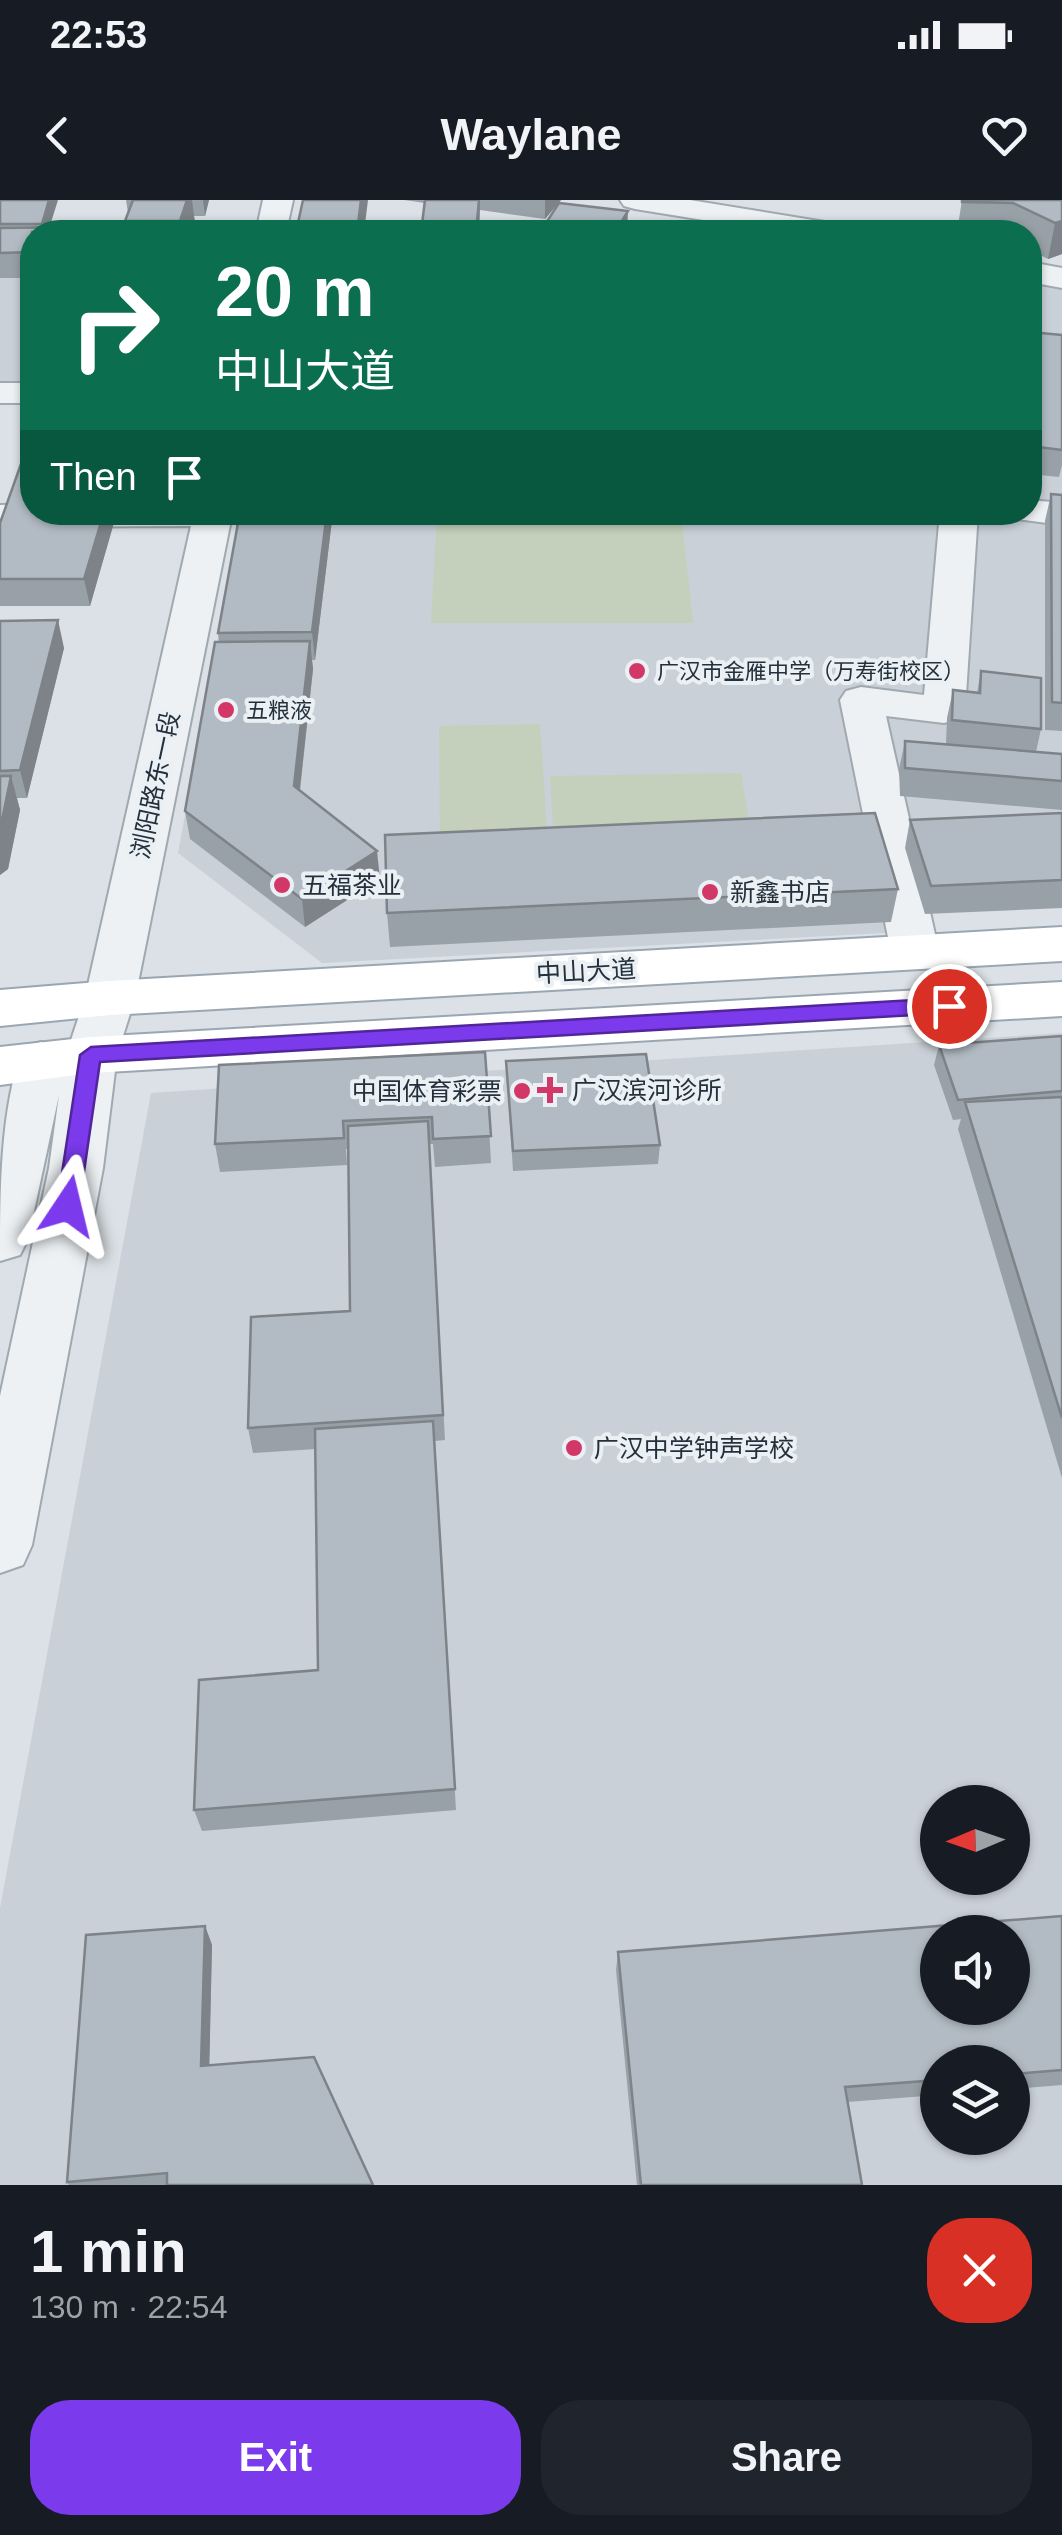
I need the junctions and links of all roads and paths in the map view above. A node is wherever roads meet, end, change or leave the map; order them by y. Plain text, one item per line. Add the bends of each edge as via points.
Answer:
1 (636, 200) edge
2 (779, 211) edge
3 (211, 525) edge
4 (959, 525) edge
5 (1062, 944) edge
6 (915, 952) junction
7 (110, 998) junction
8 (1060, 1003) edge
9 (0, 1008) edge
10 (44, 1061) edge
11 (0, 1239) edge
12 (0, 1546) edge

1 - 2 street
3 - 7 street, 浏阳路东一段
4 - 6 street via 944,710 862,700
5 - 6 main road, 中山大道
6 - 7 main road, 中山大道
7 - 9 main road, 中山大道
7 - 10 street, 浏阳路东一段
8 - 10 main road
10 - 11 street
10 - 12 street via 76,1168

